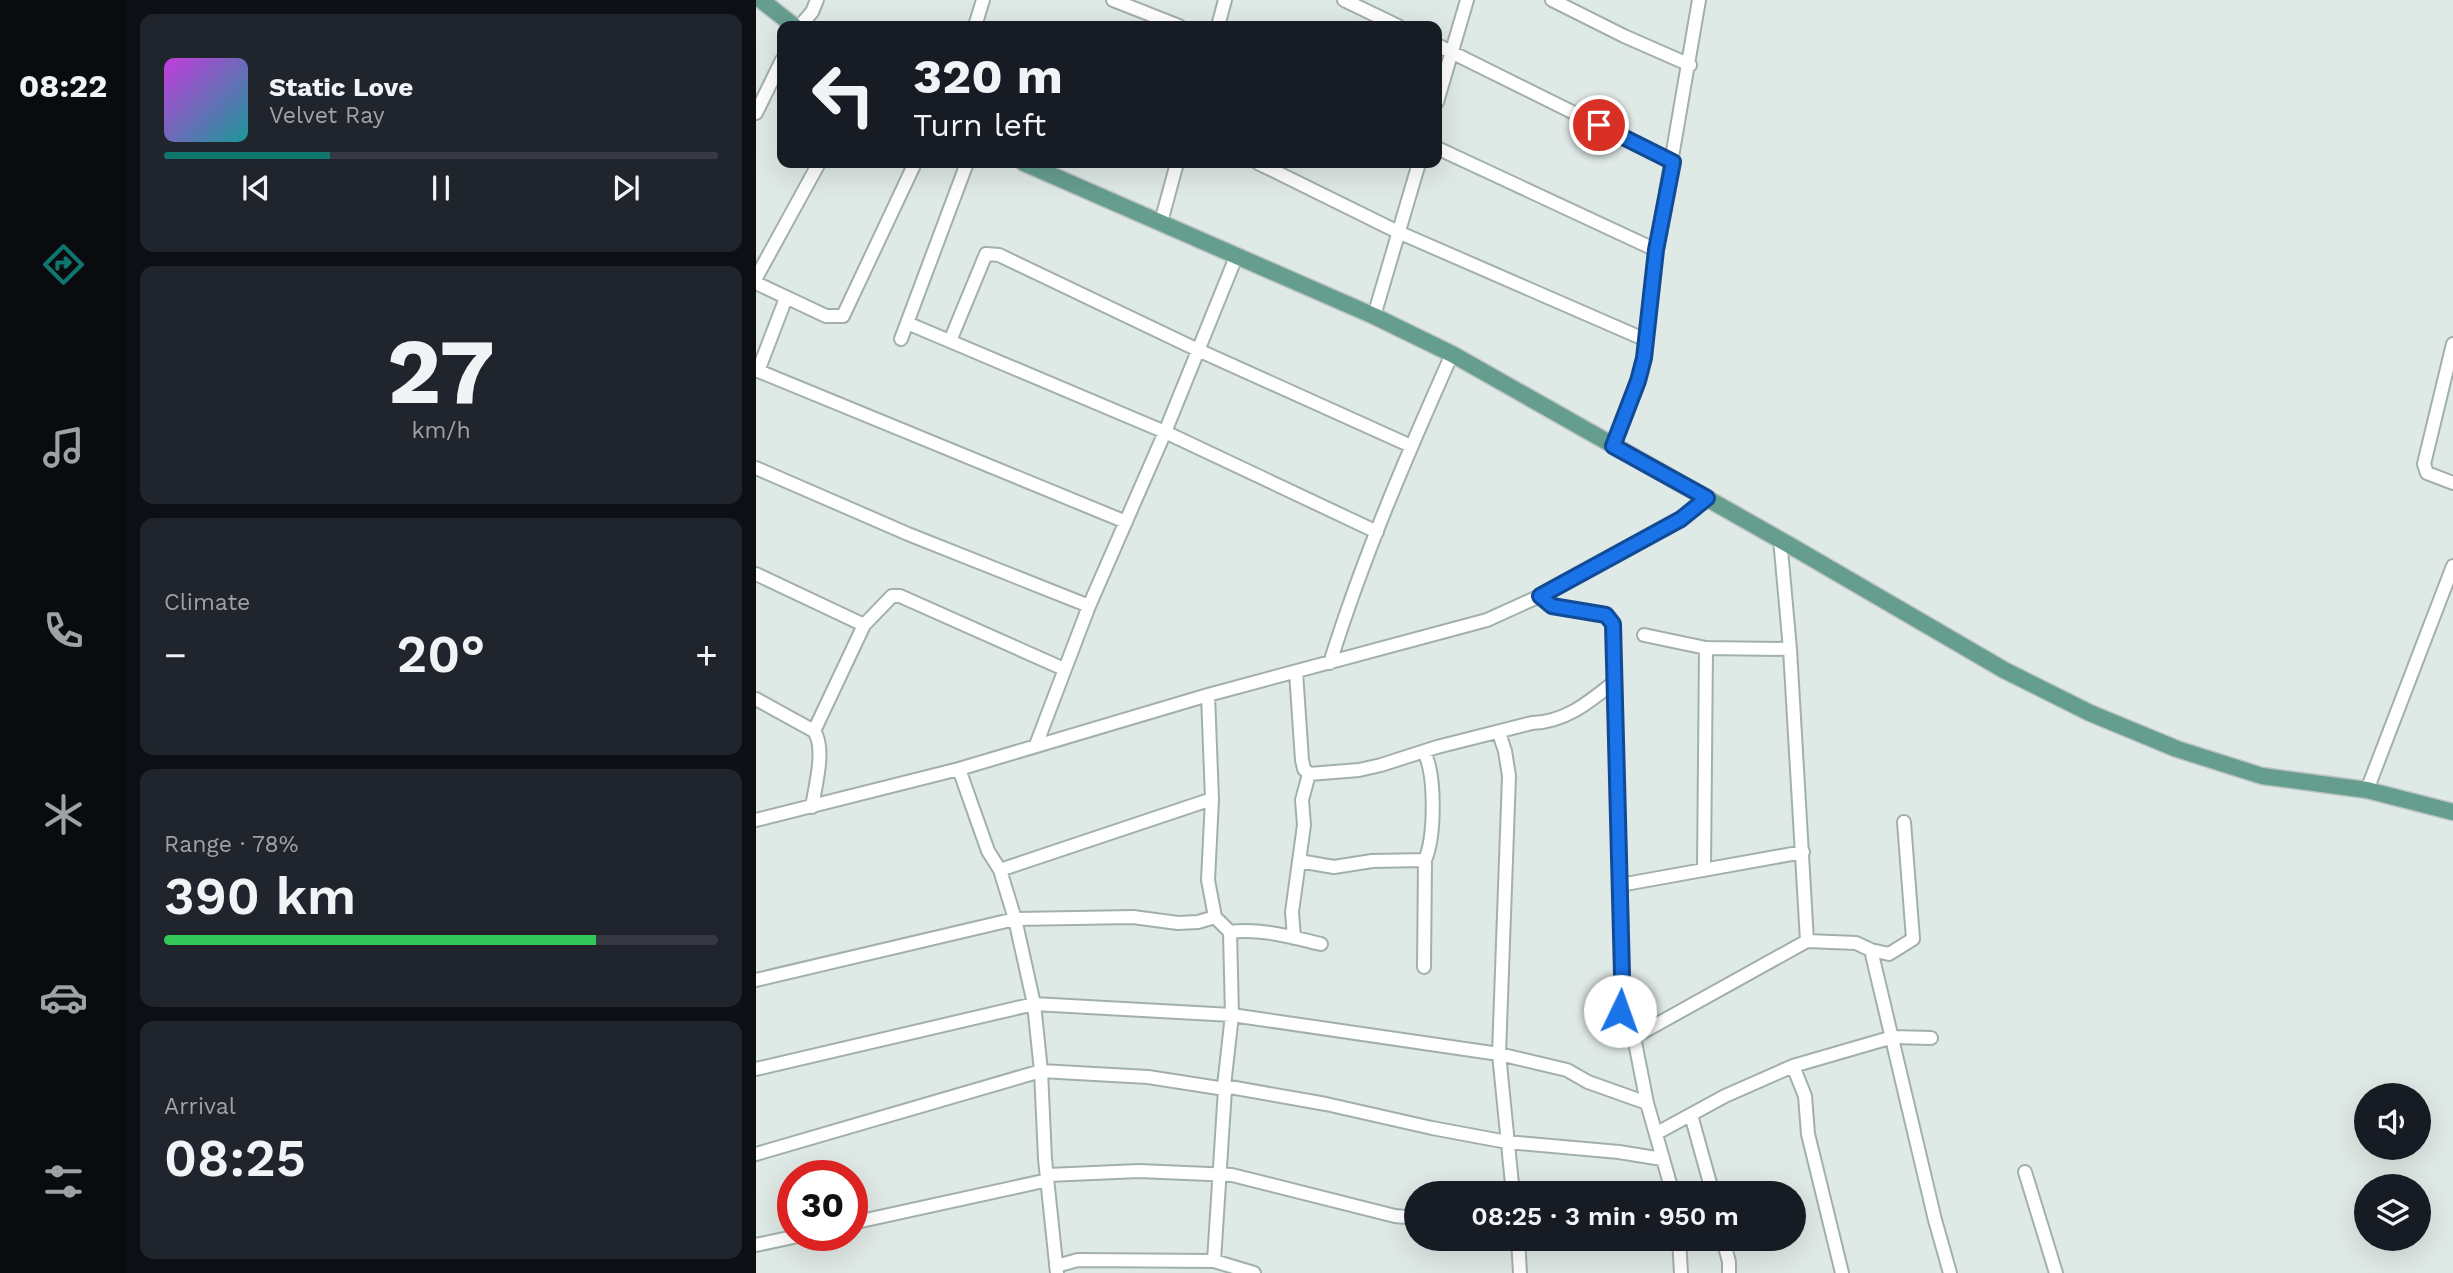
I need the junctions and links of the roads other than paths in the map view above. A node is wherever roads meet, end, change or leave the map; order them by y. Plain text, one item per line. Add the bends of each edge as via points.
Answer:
1 (817, 0) edge
2 (983, 0) edge
3 (1113, 0) edge
4 (1225, 0) edge
5 (1344, 0) edge
6 (1467, 0) edge
7 (1552, 0) edge
8 (1699, 0) edge
9 (763, 1) edge
10 (788, 21) edge
11 (804, 21) edge
12 (977, 21) edge
13 (1166, 21) edge
14 (1219, 21) edge
15 (1388, 21) edge
16 (1442, 47) edge
17 (1452, 52) junction
18 (1690, 65) junction
19 (777, 70) edge
20 (1442, 85) edge
21 (756, 113) edge
22 (1442, 150) edge
23 (1673, 162) junction
24 (816, 168) edge
25 (913, 168) edge
26 (965, 168) edge
27 (1036, 168) edge
28 (1176, 168) edge
29 (1268, 168) edge
30 (1417, 168) edge
31 (1161, 222) junction
32 (1398, 232) junction
33 (1656, 250) junction
34 (1236, 257) junction
35 (756, 281) edge
36 (786, 298) junction
37 (1374, 316) junction
38 (907, 323) junction
39 (901, 339) dead end
40 (1646, 340) junction
41 (950, 341) junction
42 (2453, 344) edge
43 (1198, 350) junction
44 (1452, 354) junction
45 (757, 371) edge
46 (2440, 393) junction
47 (2453, 397) edge
48 (1165, 432) junction
49 (1411, 446) junction
50 (1613, 446) junction
51 (756, 468) edge
52 (2453, 483) edge
53 (1707, 498) junction
54 (1126, 522) junction
55 (1377, 532) junction
56 (1780, 540) junction
57 (2453, 566) edge
58 (756, 574) edge
59 (1540, 596) junction
60 (1089, 606) junction
61 (864, 625) junction
62 (1644, 635) dead end
63 (1706, 648) junction
64 (1790, 649) junction
65 (1330, 663) junction
66 (1064, 669) junction
67 (1296, 672) junction
68 (1613, 683) junction
69 (1209, 695) junction
70 (756, 699) edge
71 (814, 731) junction
72 (1499, 733) junction
73 (1036, 745) junction
74 (1424, 752) junction
75 (959, 769) junction
76 (1309, 774) junction
77 (2367, 790) junction
78 (1212, 799) junction
79 (812, 807) junction
80 (2453, 812) edge
81 (756, 820) edge
82 (1905, 822) dead end
83 (1803, 852) junction
84 (1425, 860) junction
85 (1299, 861) junction
86 (1000, 870) junction
87 (1704, 870) junction
88 (1620, 885) junction
89 (1215, 917) junction
90 (1015, 919) junction
91 (1230, 932) junction
92 (1294, 938) junction
93 (1807, 941) junction
94 (1321, 944) dead end
95 (1871, 950) junction
96 (1424, 967) dead end
97 (756, 980) edge
98 (1034, 1004) junction
99 (1232, 1015) junction
100 (1634, 1037) junction
101 (1893, 1037) junction
102 (1931, 1038) dead end
103 (1499, 1054) junction
104 (1793, 1066) junction
105 (756, 1069) edge
106 (1041, 1071) junction
107 (1225, 1088) junction
108 (1647, 1103) junction
109 (1691, 1115) junction
110 (1657, 1133) junction
111 (1507, 1142) junction
112 (756, 1154) edge
113 (1662, 1159) junction
114 (2025, 1172) dead end
115 (1220, 1176) junction
116 (1048, 1177) junction
117 (1512, 1181) edge
118 (1669, 1181) edge
119 (1709, 1181) edge
120 (1404, 1217) edge
121 (868, 1219) edge
122 (777, 1240) edge
123 (756, 1245) edge
124 (1519, 1251) edge
125 (1680, 1251) edge
126 (1726, 1251) edge
127 (1214, 1261) junction
128 (1056, 1270) edge
129 (1254, 1273) edge
130 (1520, 1273) edge
131 (1681, 1273) edge
132 (1729, 1273) edge
133 (1842, 1273) edge
134 (1950, 1273) edge
135 (2056, 1273) edge

1 - 11 street
2 - 12 street
3 - 13 street
4 - 14 street
5 - 15 street
6 - 17 street
7 - 18 street
8 - 18 street
9 - 10 main road
16 - 17 street
17 - 20 street
17 - 23 street
18 - 23 street
19 - 21 street
22 - 33 street
23 - 33 street
24 - 35 street
25 - 36 street via 843,316 826,316
26 - 38 street
27 - 31 main road
28 - 31 street
29 - 32 street
30 - 32 street
31 - 34 main road
32 - 37 street
32 - 40 street
33 - 40 street
34 - 37 main road
34 - 43 street
35 - 36 street
36 - 45 street
37 - 44 main road
38 - 39 street
38 - 41 street
40 - 50 street via 1638,381
41 - 43 street via 986,254 999,255
41 - 48 street
42 - 46 street
43 - 48 street
43 - 49 street
44 - 49 street
44 - 50 main road
45 - 54 street
46 - 47 street
46 - 52 street via 2424,464 2427,473
48 - 54 street
48 - 55 street
49 - 55 street
50 - 53 main road
51 - 60 street
53 - 56 main road
53 - 59 street via 1681,519
54 - 60 street
55 - 65 street
56 - 64 street
56 - 77 main road via 2004,670 2090,713 2177,749 2262,776
57 - 77 street
58 - 61 street
59 - 65 street via 1486,620
59 - 68 street via 1552,606 1606,615 1613,624
60 - 66 street
61 - 66 street via 892,596 900,596
61 - 71 street
62 - 63 street
63 - 64 street
63 - 87 street
64 - 83 street
65 - 67 street
66 - 73 street
67 - 69 street
67 - 76 street via 1302,760
68 - 72 street via 1579,710
68 - 88 street
69 - 73 street
69 - 78 street
70 - 71 street
71 - 79 street via 820,750
72 - 74 street
72 - 103 street via 1508,776
73 - 75 street
74 - 76 street via 1359,770
74 - 84 street via 1429,762 1431,800 1430,848
75 - 79 street
75 - 86 street via 988,851
76 - 85 street via 1302,800
77 - 80 main road
78 - 86 street
78 - 89 street via 1208,880
79 - 81 street
82 - 95 street via 1913,939 1889,954
83 - 87 street
83 - 93 street
84 - 85 street via 1334,867
84 - 96 street
85 - 92 street via 1292,912
86 - 90 street
87 - 88 street
88 - 100 street via 1622,994 1617,1033
89 - 90 street via 1178,923 1133,917
89 - 91 street
90 - 97 street
90 - 98 street
91 - 92 street
91 - 99 street
92 - 94 street
93 - 95 street via 1856,943
93 - 100 street
95 - 101 street
98 - 99 street
98 - 105 street
98 - 106 street
99 - 103 street
99 - 107 street
100 - 108 street
101 - 102 street
101 - 104 street
101 - 134 street
103 - 108 street via 1567,1070
103 - 111 street
104 - 109 street
104 - 133 street via 1805,1096 1808,1134
106 - 107 street via 1148,1077
106 - 112 street
106 - 116 street
107 - 111 street
107 - 115 street
108 - 110 street
109 - 110 street
109 - 119 street
110 - 113 street
111 - 113 street
111 - 117 street
113 - 118 street
114 - 135 street
115 - 116 street via 1139,1171
115 - 120 street via 1232,1175
115 - 127 street
116 - 121 street
116 - 128 street
122 - 123 street
124 - 130 street
125 - 131 street
126 - 132 street
127 - 128 street via 1078,1261
127 - 129 street

